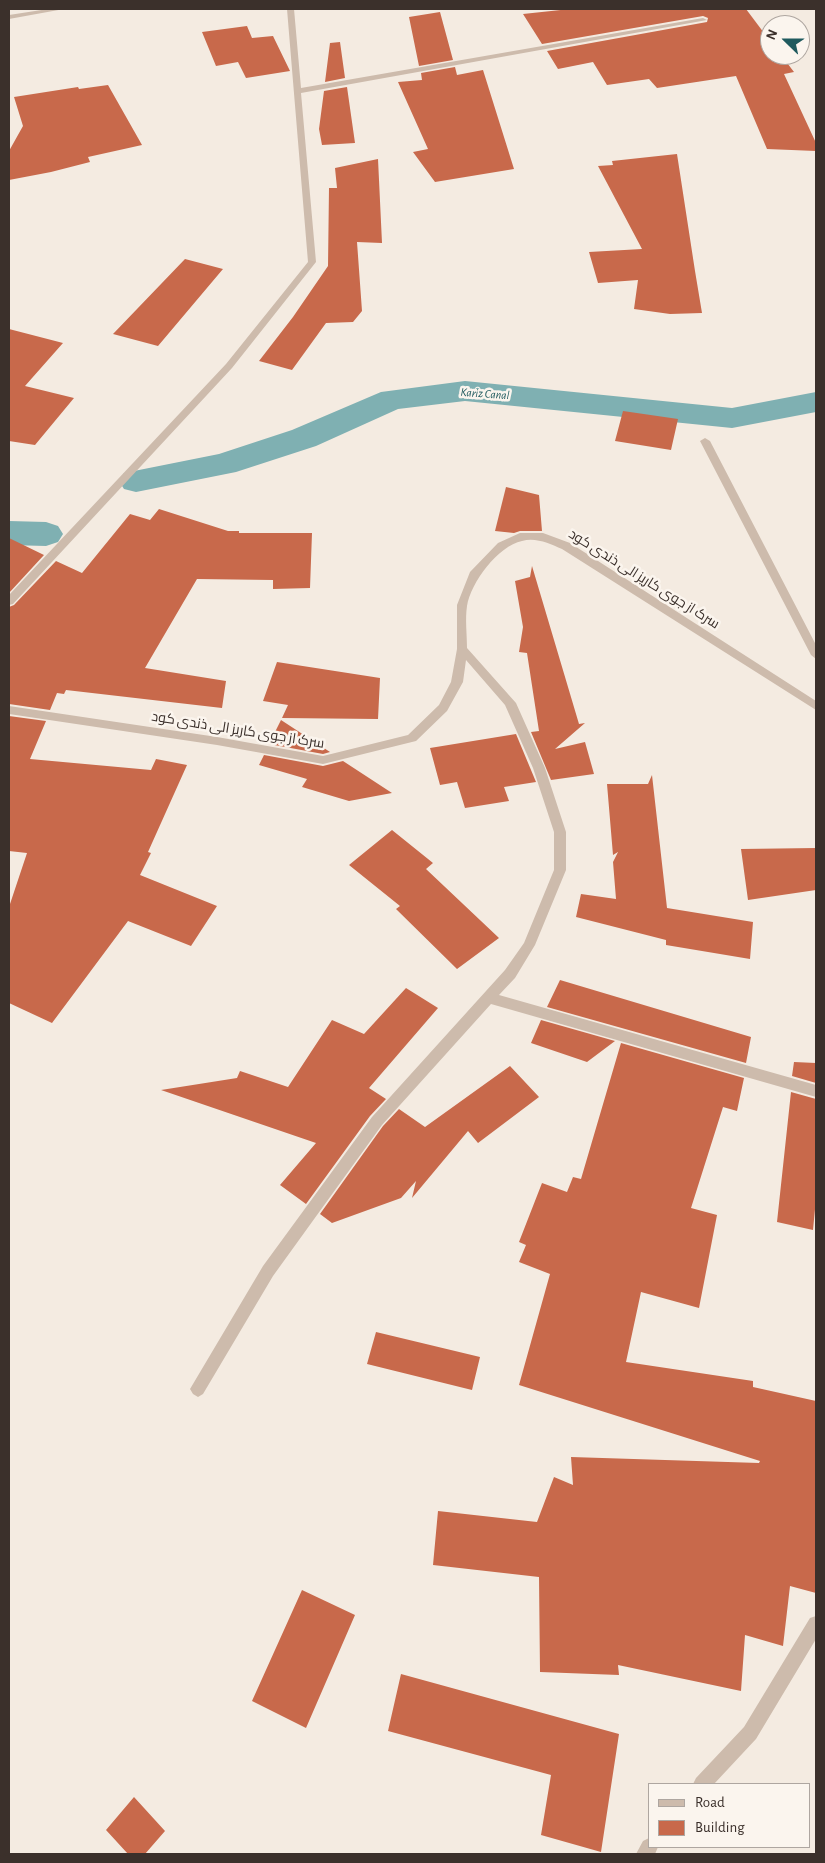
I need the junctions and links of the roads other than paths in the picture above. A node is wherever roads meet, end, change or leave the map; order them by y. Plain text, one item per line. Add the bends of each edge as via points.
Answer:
1 (60, 9) edge
2 (290, 9) edge
3 (9, 18) edge
4 (703, 20) dead end
5 (297, 90) junction
6 (705, 441) dead end
7 (9, 601) edge
8 (462, 649) junction
9 (816, 655) edge
10 (816, 706) edge
11 (9, 710) edge
12 (488, 998) junction
13 (816, 1091) edge
14 (198, 1389) dead end
15 (816, 1624) edge
16 (703, 1783) edge

1 - 3 street
2 - 5 street
4 - 5 street
5 - 7 street via 312,262 229,366
6 - 9 street
8 - 10 street, سرک از جوی کاریز الی ذندی کود via 462,605 475,572 502,546 520,536 543,536 566,546
8 - 11 street, سرک از جوی کاریز الی ذندی کود via 457,682 443,708 412,738 323,760
8 - 12 street via 510,703 539,768 560,832 560,870 536,929 510,974
12 - 13 street
12 - 14 street via 377,1121 268,1271
15 - 16 street via 750,1733

